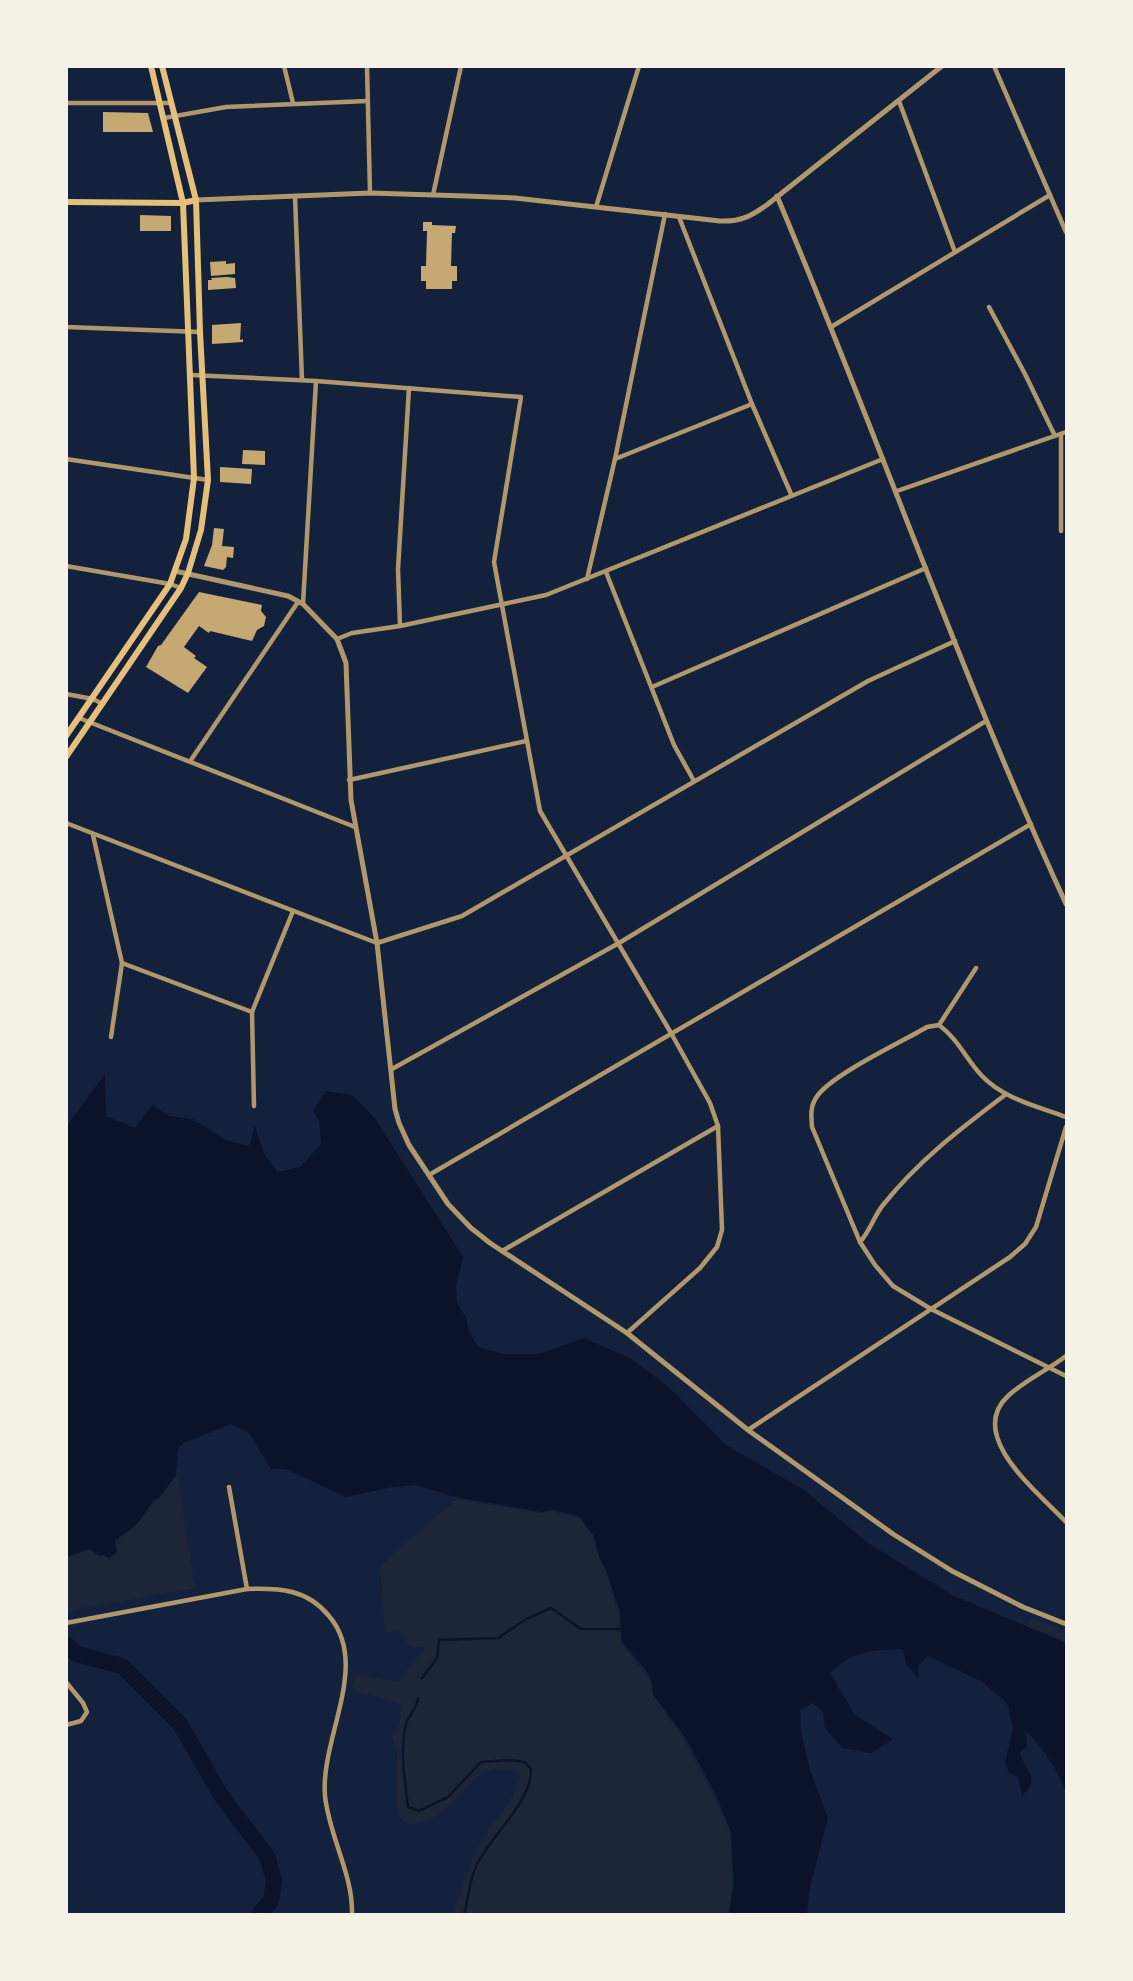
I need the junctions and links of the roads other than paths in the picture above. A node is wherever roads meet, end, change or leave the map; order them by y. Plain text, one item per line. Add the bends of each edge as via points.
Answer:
1 (151, 66) edge
2 (162, 66) edge
3 (284, 66) edge
4 (367, 66) edge
5 (461, 66) edge
6 (639, 66) edge
7 (993, 66) edge
8 (943, 67) edge
9 (367, 101) junction
10 (899, 101) junction
11 (66, 103) edge
12 (171, 103) junction
13 (293, 103) junction
14 (160, 104) junction
15 (174, 116) junction
16 (164, 118) junction
17 (370, 194) junction
18 (433, 195) junction
19 (1050, 195) junction
20 (295, 196) junction
21 (777, 196) junction
22 (196, 200) junction
23 (66, 202) edge
24 (183, 203) junction
25 (596, 207) junction
26 (664, 214) junction
27 (679, 217) junction
28 (1066, 232) edge
29 (955, 252) junction
30 (989, 307) dead end
31 (66, 327) edge
32 (831, 327) junction
33 (188, 332) junction
34 (200, 332) junction
35 (191, 375) junction
36 (202, 375) junction
37 (302, 380) junction
38 (316, 381) junction
39 (408, 388) junction
40 (752, 404) junction
41 (1064, 433) edge
42 (1055, 436) junction
43 (615, 459) junction
44 (883, 459) junction
45 (66, 460) edge
46 (194, 478) junction
47 (208, 480) junction
48 (897, 491) junction
49 (791, 494) junction
50 (1061, 531) dead end
51 (66, 566) edge
52 (927, 567) junction
53 (175, 571) junction
54 (606, 572) junction
55 (188, 573) junction
56 (587, 579) junction
57 (170, 584) junction
58 (181, 588) junction
59 (300, 603) junction
60 (501, 604) junction
61 (400, 626) junction
62 (337, 639) junction
63 (955, 641) junction
64 (652, 687) junction
65 (66, 694) edge
66 (93, 699) junction
67 (104, 704) junction
68 (79, 718) junction
69 (92, 721) junction
70 (986, 721) junction
71 (66, 736) edge
72 (526, 741) junction
73 (66, 757) edge
74 (191, 761) junction
75 (349, 780) junction
76 (694, 781) junction
77 (66, 823) edge
78 (1032, 824) junction
79 (355, 827) junction
80 (92, 834) junction
81 (568, 855) junction
82 (1066, 904) edge
83 (293, 911) junction
84 (377, 943) junction
85 (619, 943) junction
86 (122, 962) junction
87 (976, 968) dead end
88 (252, 1013) junction
89 (939, 1025) junction
90 (671, 1033) junction
91 (111, 1037) dead end
92 (392, 1069) junction
93 (1005, 1095) junction
94 (254, 1106) dead end
95 (1066, 1117) edge
96 (718, 1126) junction
97 (1066, 1127) edge
98 (429, 1175) junction
99 (860, 1242) junction
100 (502, 1251) junction
101 (932, 1309) junction
102 (627, 1333) junction
103 (1066, 1356) edge
104 (1051, 1368) junction
105 (1066, 1376) edge
106 (748, 1430) junction
107 (229, 1487) dead end
108 (1066, 1522) edge
109 (247, 1590) junction
110 (66, 1623) edge
111 (1066, 1624) edge
112 (66, 1682) edge
113 (66, 1725) edge
114 (352, 1914) edge

1 - 14 main road
2 - 12 main road
3 - 13 street
4 - 9 street
5 - 18 street
6 - 25 street
7 - 19 street
8 - 10 street
9 - 13 street
9 - 17 street
10 - 21 street
10 - 29 street
11 - 14 street
12 - 14 street
12 - 15 main road
13 - 15 street
14 - 16 main road
15 - 16 street
15 - 22 main road
16 - 24 main road
17 - 18 street
17 - 20 street
18 - 25 street
19 - 28 street
19 - 29 street
20 - 22 street
20 - 37 street
21 - 27 street via 738,220
21 - 32 street
22 - 24 main road
22 - 34 main road
23 - 24 main road
24 - 33 main road
25 - 26 street
26 - 27 street
26 - 43 street
27 - 40 street
29 - 32 street
30 - 42 street
31 - 33 street
32 - 44 street
33 - 34 street
33 - 35 main road
34 - 36 main road
35 - 36 street
35 - 46 main road
36 - 37 street
36 - 47 main road
37 - 38 street
38 - 39 street
38 - 59 street
39 - 60 street via 521,397 494,562
39 - 61 street via 398,569
40 - 43 street
40 - 49 street
41 - 42 street
41 - 50 street
42 - 48 street
43 - 56 street
44 - 48 street
44 - 49 street
45 - 46 street
46 - 47 street
46 - 53 main road via 186,539
47 - 55 main road via 201,530
48 - 52 street
49 - 54 street
51 - 57 street
52 - 63 street
52 - 64 street
53 - 55 street
53 - 57 main road
54 - 56 street
54 - 64 street
55 - 58 main road
55 - 59 street via 278,593
56 - 60 street via 546,595
57 - 58 street
57 - 66 main road
58 - 67 main road
59 - 62 street
59 - 74 street
60 - 61 street
60 - 72 street
61 - 62 street
62 - 75 street via 346,671
63 - 70 street
63 - 76 street via 868,681
64 - 76 street via 674,745
65 - 66 street
66 - 67 street
66 - 68 main road
67 - 69 main road
68 - 69 street
68 - 71 main road
69 - 73 main road
69 - 74 street
70 - 78 street
70 - 85 street
72 - 75 street
72 - 81 street via 540,811
74 - 79 street
75 - 79 street
76 - 81 street
77 - 80 street
78 - 82 street
78 - 90 street
79 - 84 street
80 - 83 street
80 - 86 street
81 - 84 street via 461,916
81 - 85 street
83 - 84 street
83 - 88 street
84 - 92 street
85 - 90 street
85 - 92 street
86 - 88 street
86 - 91 street
87 - 89 street
88 - 94 street
89 - 93 street via 953,1035 983,1077
89 - 99 street via 927,1027 836,1079 811,1110 812,1127
90 - 96 street
90 - 98 street
92 - 98 street via 399,1124
93 - 95 street
93 - 99 street via 938,1146 881,1208
96 - 100 street
96 - 102 street via 722,1230 717,1247
97 - 101 street via 1036,1227 1025,1244
98 - 100 street via 458,1216
99 - 101 street via 894,1286
100 - 102 street
101 - 104 street
101 - 106 street
102 - 106 street
103 - 104 street
104 - 105 street
104 - 108 street via 1008,1396 997,1411 995,1437 1005,1456
106 - 111 street via 952,1571
107 - 109 street
109 - 110 street
109 - 114 street via 285,1589 306,1596 333,1620 344,1642 346,1672 328,1756 326,1796 330,1827 351,1893
112 - 113 street via 86,1712 81,1721

